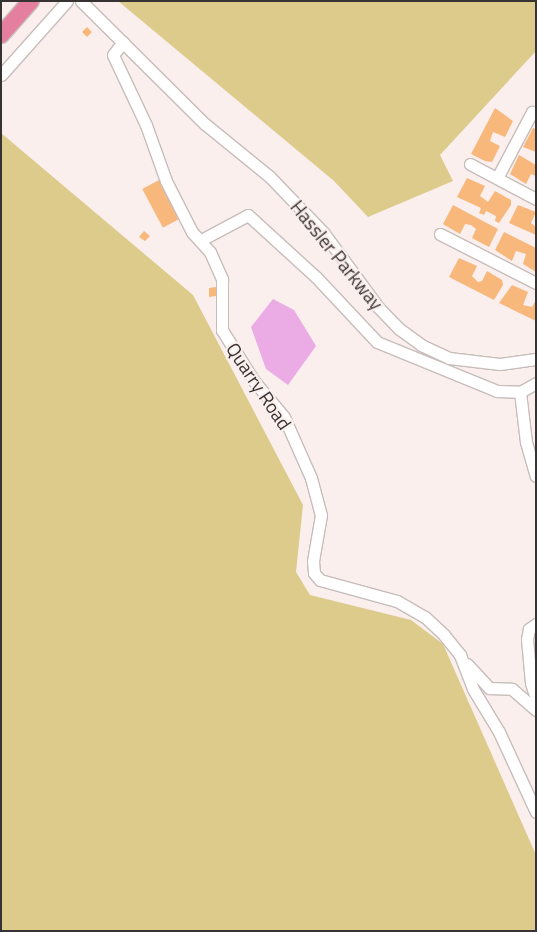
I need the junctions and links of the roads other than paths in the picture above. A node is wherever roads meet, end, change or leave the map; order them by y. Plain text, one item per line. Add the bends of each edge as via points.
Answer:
1 (31, 1) edge
2 (67, 1) edge
3 (81, 1) edge
4 (1, 35) edge
5 (122, 42) junction
6 (1, 75) edge
7 (534, 113) edge
8 (470, 164) dead end
9 (497, 178) junction
10 (536, 198) edge
11 (440, 234) dead end
12 (204, 239) junction
13 (536, 283) edge
14 (536, 359) edge
15 (536, 383) edge
16 (520, 392) junction
17 (536, 476) edge
18 (536, 624) edge
19 (460, 655) junction
20 (536, 698) edge
21 (536, 710) edge
22 (536, 812) edge

1 - 4 highway
2 - 6 street
3 - 5 street, Hassler Parkway
5 - 12 street, Quarry Road via 113,55 146,124 166,181 192,232
5 - 14 street, Hassler Parkway via 205,124 270,176 323,232 378,307 398,328 421,345 449,358 500,364
7 - 9 street
8 - 9 street
9 - 10 street
11 - 13 street
12 - 16 street via 244,216 254,219 377,342 497,391
12 - 19 street, Quarry Road via 222,279 222,330 254,381 284,417 311,478 321,515 314,573 320,580 397,601 425,618
15 - 16 street
16 - 17 street via 526,442
18 - 20 street via 529,629 527,639 531,683
19 - 21 street, Quarry Road via 480,681 494,688 509,688
19 - 22 street via 473,688 499,732

